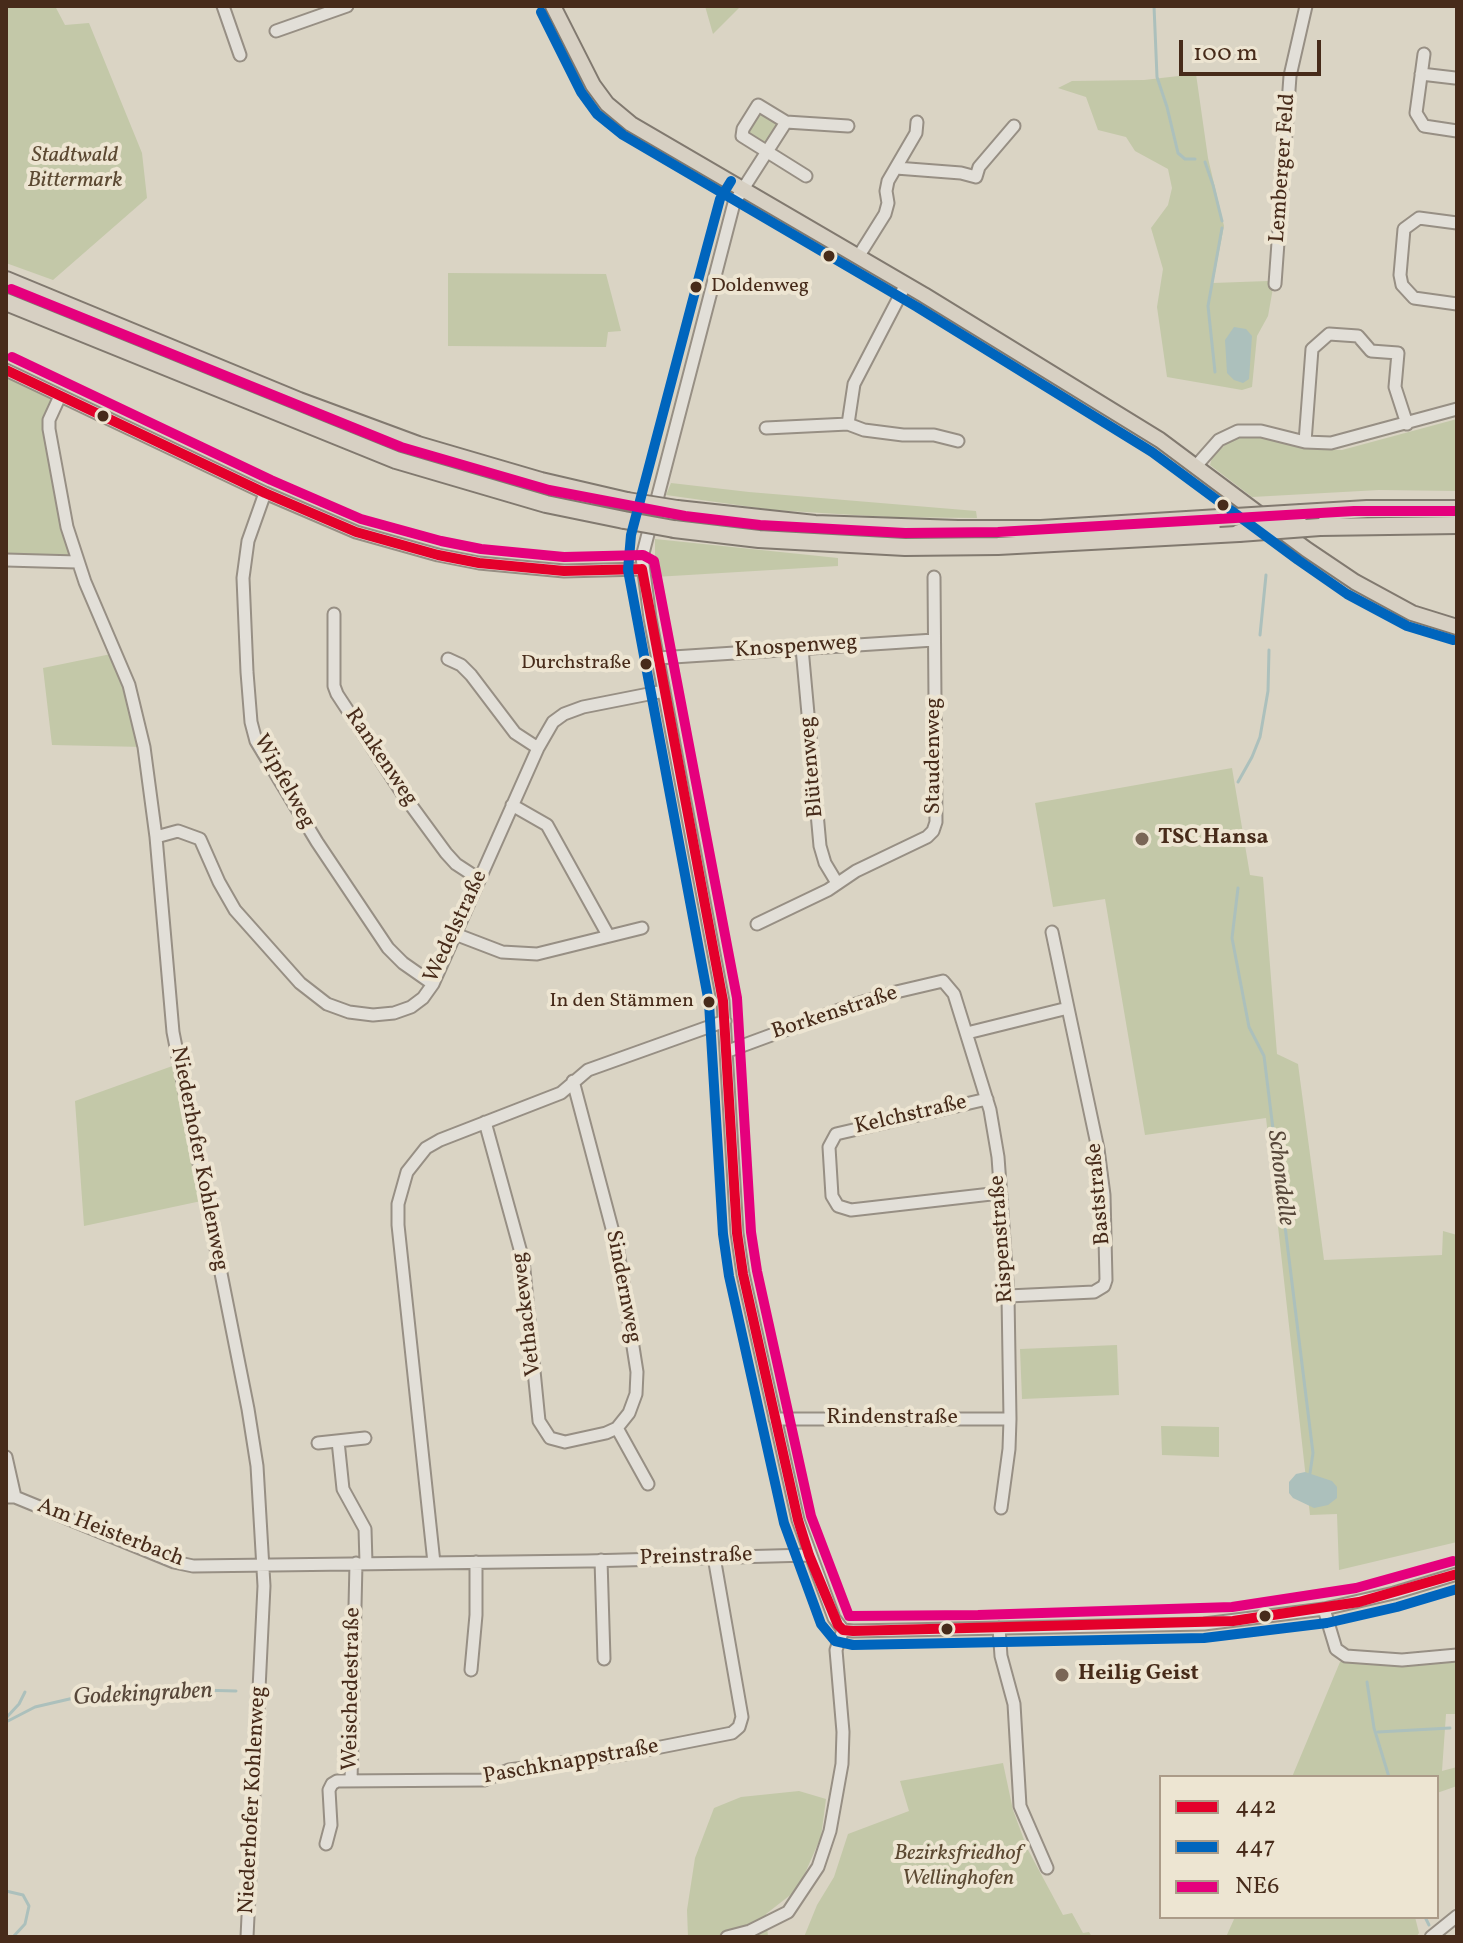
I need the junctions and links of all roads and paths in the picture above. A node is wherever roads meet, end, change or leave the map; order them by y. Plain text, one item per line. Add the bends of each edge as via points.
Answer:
1 (223, 6) edge
2 (347, 6) edge
3 (553, 6) edge
4 (1306, 6) edge
5 (276, 31) dead end
6 (1424, 54) dead end
7 (240, 55) dead end
8 (1421, 74) junction
9 (1455, 78) dead end
10 (786, 122) junction
11 (917, 122) dead end
12 (848, 126) dead end
13 (1014, 126) dead end
14 (1457, 131) edge
15 (768, 152) junction
16 (896, 168) junction
17 (806, 176) dead end
18 (743, 188) junction
19 (1457, 223) edge
20 (858, 257) junction
21 (6, 280) edge
22 (906, 284) junction
23 (1275, 284) dead end
24 (6, 302) edge
25 (1457, 304) edge
26 (6, 370) edge
27 (60, 396) junction
28 (1457, 409) edge
29 (848, 424) junction
30 (1407, 424) junction
31 (766, 428) dead end
32 (958, 441) dead end
33 (1305, 442) junction
34 (1196, 466) junction
35 (265, 493) junction
36 (1457, 509) edge
37 (1457, 525) edge
38 (6, 560) edge
39 (77, 562) junction
40 (642, 569) junction
41 (934, 577) dead end
42 (334, 614) dead end
43 (1457, 627) edge
44 (934, 640) junction
45 (802, 648) junction
46 (658, 658) junction
47 (448, 659) dead end
48 (664, 691) junction
49 (538, 748) junction
50 (512, 805) junction
51 (156, 837) junction
52 (479, 879) junction
53 (837, 883) junction
54 (757, 924) dead end
55 (642, 928) dead end
56 (1052, 932) dead end
57 (455, 934) junction
58 (608, 935) junction
59 (943, 981) joint
60 (433, 984) junction
61 (1068, 1008) junction
62 (725, 1021) junction
63 (967, 1033) junction
64 (728, 1051) junction
65 (573, 1081) junction
66 (987, 1099) junction
67 (485, 1122) junction
68 (1000, 1193) junction
69 (1008, 1296) junction
70 (775, 1419) junction
71 (1010, 1419) junction
72 (617, 1428) junction
73 (365, 1438) dead end
74 (338, 1441) junction
75 (318, 1443) dead end
76 (6, 1457) edge
77 (648, 1484) dead end
78 (11, 1497) edge
79 (1001, 1508) dead end
80 (809, 1555) junction
81 (714, 1557) junction
82 (601, 1560) junction
83 (476, 1562) junction
84 (361, 1563) junction
85 (434, 1563) junction
86 (264, 1565) junction
87 (1457, 1574) edge
88 (1324, 1609) junction
89 (999, 1628) junction
90 (843, 1630) junction
91 (1457, 1655) edge
92 (604, 1659) dead end
93 (471, 1670) dead end
94 (351, 1781) junction
95 (326, 1844) dead end
96 (1047, 1868) dead end
97 (1457, 1916) edge
98 (247, 1937) edge
99 (727, 1937) edge
100 (1431, 1937) edge

1 - 7 street
2 - 5 street
3 - 18 main road via 607,104 631,124
4 - 23 street, Lemberger Feld via 1290,76
6 - 8 street
8 - 9 street
8 - 14 street via 1416,113 1424,126
10 - 12 street
10 - 15 street
10 - 15 street via 758,105 743,129 742,136
11 - 16 street
13 - 16 street via 976,177
15 - 17 street
15 - 18 street
16 - 20 street via 886,191 885,214
18 - 20 main road
18 - 40 street via 734,203 698,337 645,539
19 - 25 street via 1419,218 1404,229 1400,275 1414,298
20 - 22 main road
21 - 36 highway, bridge via 418,445 541,481 677,509 815,524 1041,529 1367,509
22 - 29 street via 854,384
22 - 34 main road
24 - 37 highway, bridge via 396,460 532,500 674,529 905,547
26 - 27 street
27 - 35 street
27 - 39 street, Niederhofer Kohlenweg via 49,429
28 - 30 street
29 - 31 street
29 - 32 street
30 - 33 street via 1338,442
30 - 33 street via 1395,387 1398,353 1371,351 1358,336 1329,334 1312,349
33 - 34 street via 1238,431 1219,440
34 - 43 main road via 1355,582 1412,613
35 - 40 street via 356,532 451,558 533,569
35 - 60 street, Wipfelweg via 248,541 243,578 256,741 388,948
38 - 39 street
39 - 51 street, Niederhofer Kohlenweg via 129,685
40 - 46 street
41 - 44 street, Staudenweg
42 - 52 street, Rankenweg via 337,694 446,853
44 - 45 street, Knospenweg
44 - 53 street, Staudenweg via 933,831
45 - 46 street, Knospenweg
45 - 53 street, Blütenweg via 820,846
46 - 48 street
47 - 49 street via 471,675 515,733
48 - 49 street, Wedelstraße via 571,711 553,722
48 - 62 street
49 - 50 street, Wedelstraße
50 - 52 street, Wedelstraße
50 - 58 street via 547,825
51 - 60 street, Wedelstraße via 178,831 200,839 235,910 300,983 327,1004 361,1014 394,1013 411,1007
51 - 86 street, Niederhofer Kohlenweg via 173,1032 253,1434
52 - 57 street, Wedelstraße
53 - 54 street, Staudenweg
55 - 58 street
56 - 61 street, Baststraße
57 - 58 street via 519,954
57 - 60 street, Wedelstraße
59 - 63 street, Rispenstraße via 954,994
59 - 64 street, Borkenstraße via 850,1006
61 - 63 street
61 - 69 street, Baststraße via 1098,1149 1106,1280 1094,1292
62 - 64 street
62 - 65 street via 588,1070
63 - 66 street, Rispenstraße
64 - 70 street via 737,1233
65 - 67 street via 561,1093
65 - 72 street, Sindernweg via 618,1251 637,1372 636,1394
66 - 68 street, Rispenstraße
66 - 68 street, Kelchstraße via 836,1134 829,1147 832,1196 838,1206 851,1210
67 - 72 street, Vethackeweg via 523,1260 539,1421 550,1438 565,1442
67 - 85 street via 426,1148 407,1172 398,1204
68 - 69 street, Rispenstraße
69 - 71 street, Rispenstraße
70 - 71 street, Rindenstraße
70 - 80 street
71 - 79 street, Rispenstraße
72 - 77 street
73 - 74 street
74 - 75 street
74 - 84 street, Weischedestraße via 343,1489 365,1529
76 - 78 street
78 - 86 street, Am Heisterbach via 174,1562
80 - 81 street, Preinstraße
80 - 90 street
81 - 82 street, Preinstraße
81 - 94 street, Paschknappstraße via 742,1717 732,1733 509,1770 484,1780
82 - 83 street, Preinstraße
82 - 92 street
83 - 85 street, Preinstraße
83 - 93 street
84 - 85 street, Preinstraße
84 - 86 street, Preinstraße
84 - 94 street, Weischedestraße
86 - 98 street, Niederhofer Kohlenweg
87 - 88 street
88 - 89 street via 1204,1624
88 - 91 street via 1336,1649 1346,1656 1402,1660
89 - 90 street
89 - 96 street via 1014,1704 1020,1806
90 - 99 street via 836,1650 842,1764 818,1867 788,1912
94 - 95 street, Weischedestraße via 337,1781 329,1790
97 - 100 street

